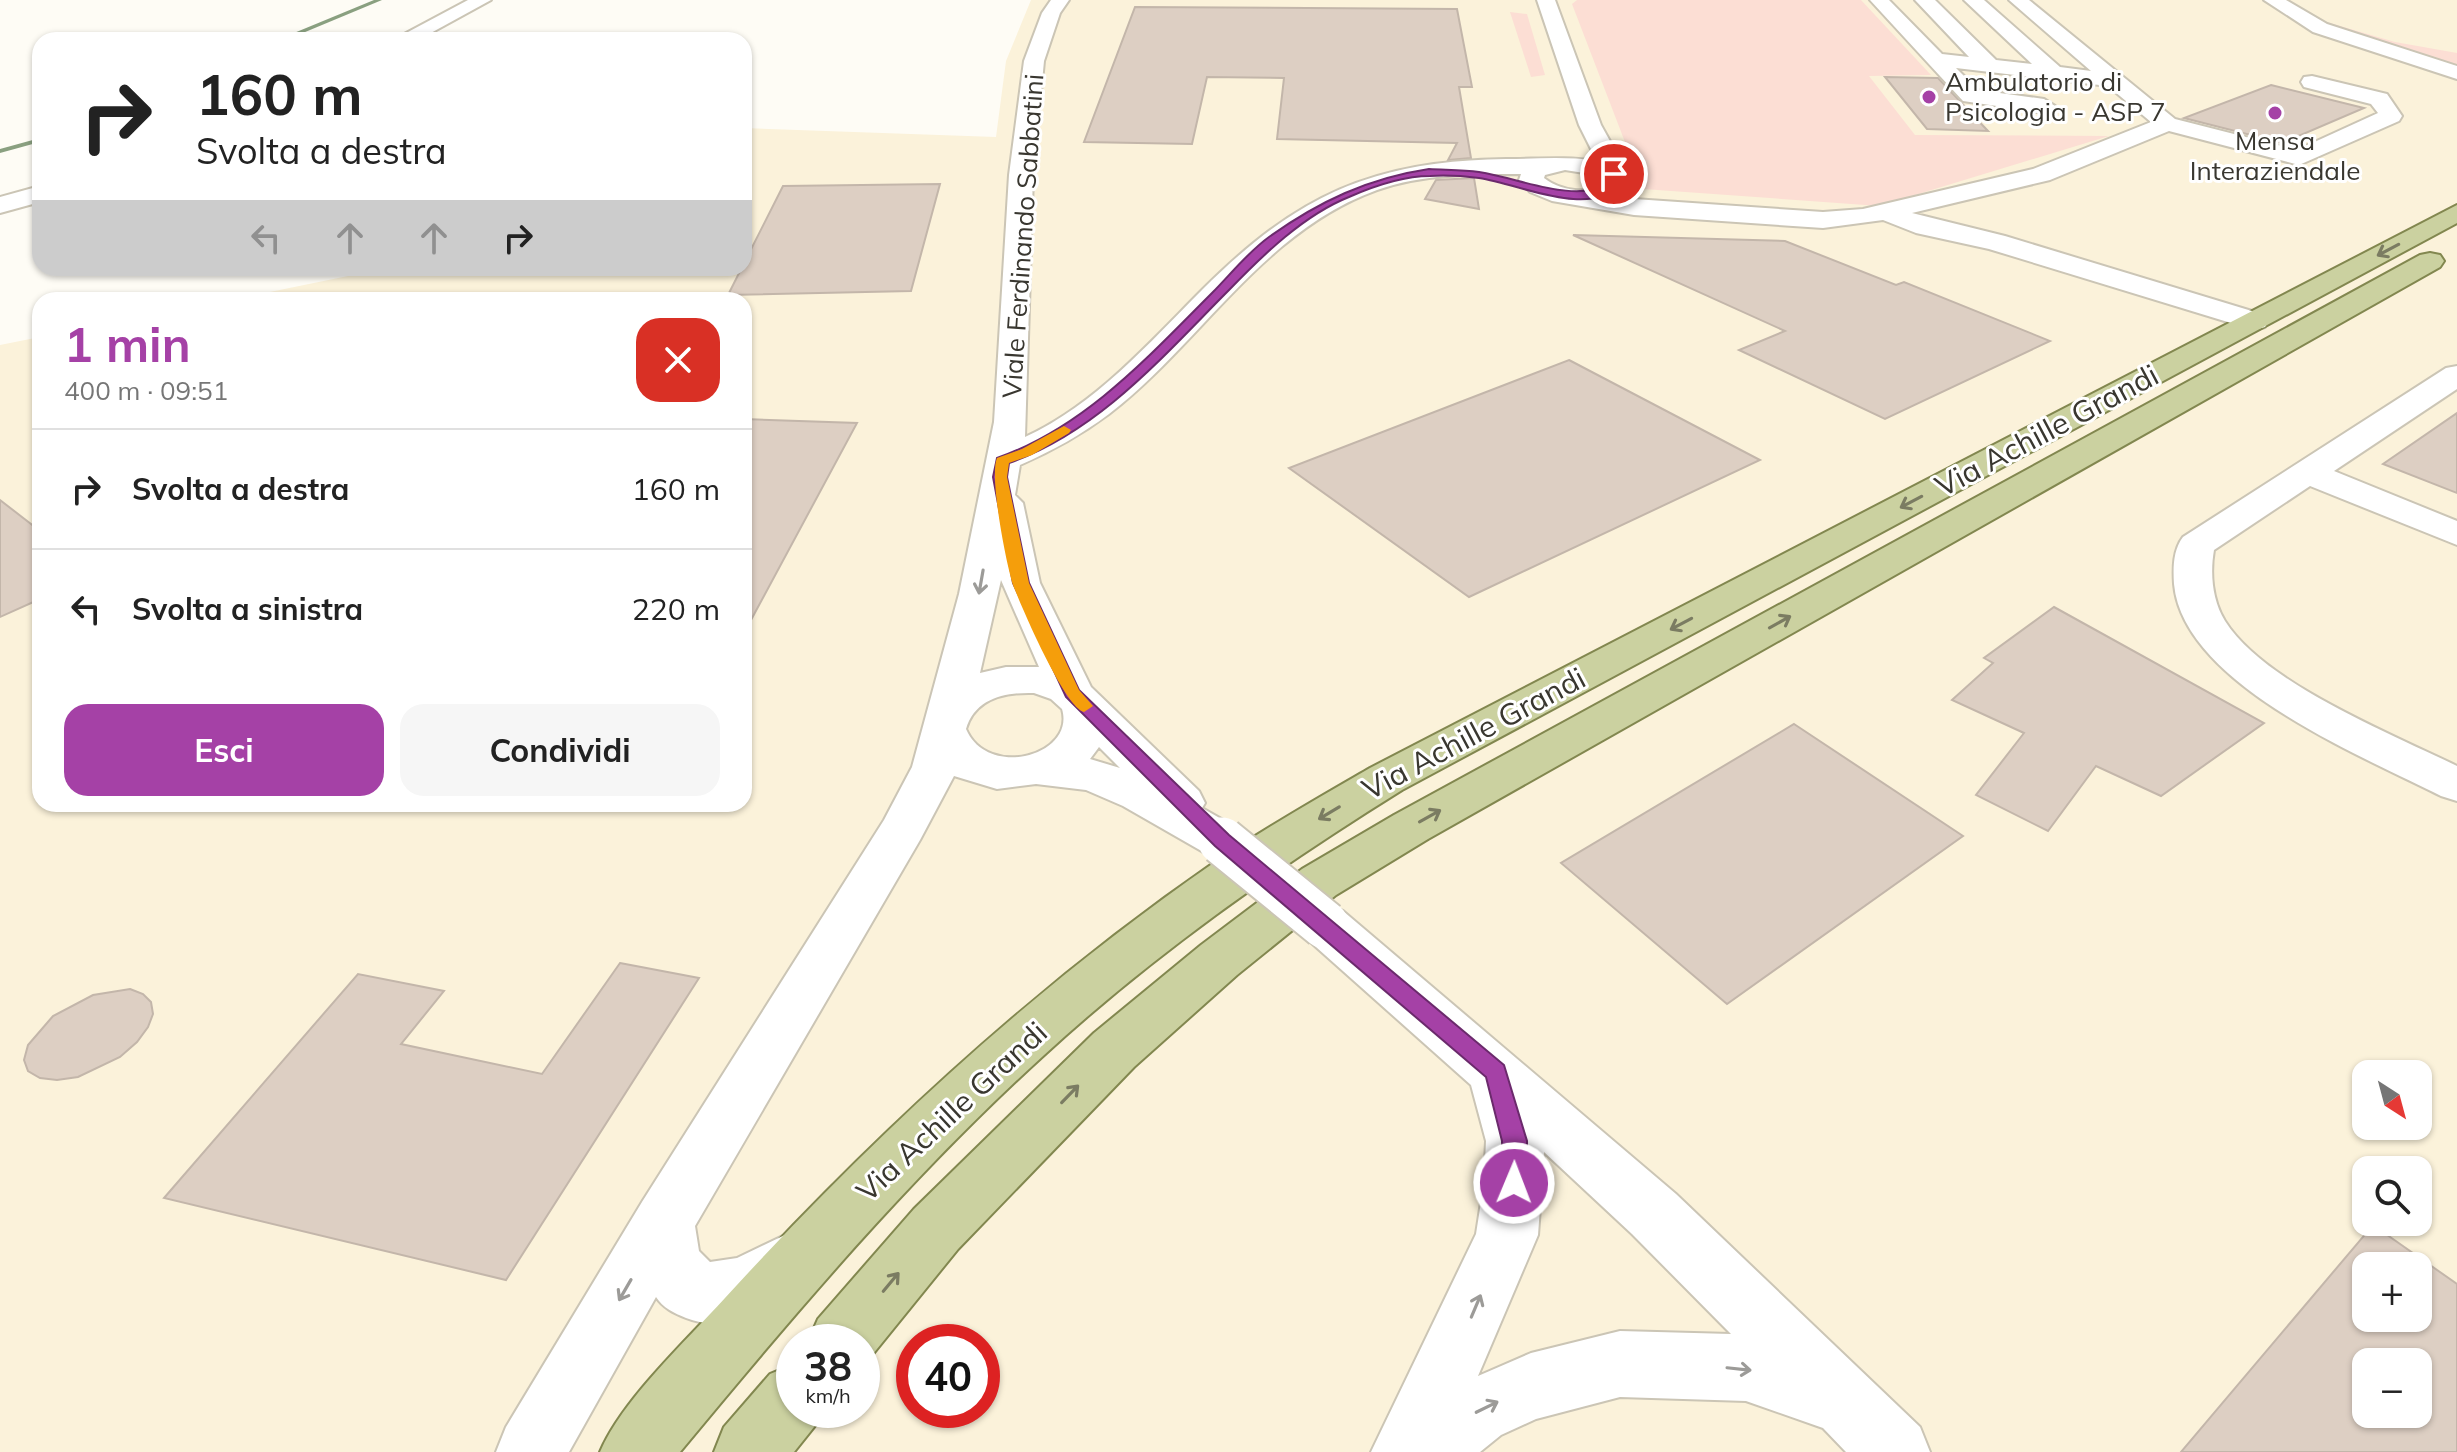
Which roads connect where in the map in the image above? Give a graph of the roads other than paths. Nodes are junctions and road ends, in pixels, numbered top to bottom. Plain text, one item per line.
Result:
1 (482, 0) edge
2 (1060, 0) edge
3 (1546, 0) edge
4 (1879, 0) edge
5 (1924, 0) edge
6 (1973, 0) edge
7 (2018, 0) edge
8 (2273, 0) edge
9 (2281, 0) edge
10 (419, 32) edge
11 (2457, 52) edge
12 (1934, 59) junction
13 (1990, 66) junction
14 (2054, 73) junction
15 (2457, 73) edge
16 (2113, 80) junction
17 (2312, 82) dead end
18 (2044, 106) dead end
19 (2167, 124) junction
20 (1590, 125) junction
21 (1546, 173) junction
22 (1616, 180) junction
23 (32, 196) edge
24 (1571, 196) junction
25 (0, 205) edge
26 (1683, 210) junction
27 (1885, 212) junction
28 (2457, 213) edge
29 (2457, 246) edge
30 (2254, 321) junction
31 (2457, 375) edge
32 (1001, 469) junction
33 (2306, 472) junction
34 (2457, 534) edge
35 (1077, 699) junction
36 (947, 721) junction
37 (1026, 771) junction
38 (2457, 785) edge
39 (903, 828) junction
40 (1222, 841) junction
41 (1496, 1072) junction
42 (664, 1222) junction
43 (809, 1252) junction
44 (856, 1324) edge
45 (1841, 1401) junction
46 (776, 1420) edge
47 (531, 1452) edge
48 (635, 1452) edge
49 (749, 1452) edge
50 (1406, 1452) edge
51 (1424, 1452) edge
52 (1895, 1452) edge

1 - 10 street
2 - 32 street, Viale Ferdinando Sabbatini
3 - 20 street
4 - 12 street
5 - 13 street
6 - 14 street
7 - 16 street
8 - 15 street
9 - 11 street
12 - 13 street
12 - 18 street
13 - 14 street
14 - 16 street
16 - 19 street
17 - 19 street
19 - 27 street
20 - 21 street
20 - 22 street
21 - 22 street
21 - 24 street
21 - 32 street
22 - 24 street
22 - 26 street
23 - 25 street
24 - 26 street
26 - 27 street
27 - 30 street
28 -> 30 main road, Via Achille Grandi
44 -> 29 main road, Via Achille Grandi
30 -> 43 main road, Via Achille Grandi
31 - 33 street
32 - 35 street
32 -> 36 street, Viale Ferdinando Sabbatini
33 - 34 street
33 - 38 street
35 - 36 street
35 - 37 street
35 - 40 street
36 - 37 street
36 - 39 street, Viale Ferdinando Sabbatini
37 - 39 street
37 - 40 street
39 - 42 street, Viale Ferdinando Sabbatini
40 - 41 street, bridge
41 - 45 street
50 -> 41 street
42 - 43 street
42 -> 47 street, Viale Ferdinando Sabbatini
43 - 48 main road, Via Achille Grandi
51 -> 45 street
45 - 52 street
46 - 49 main road

